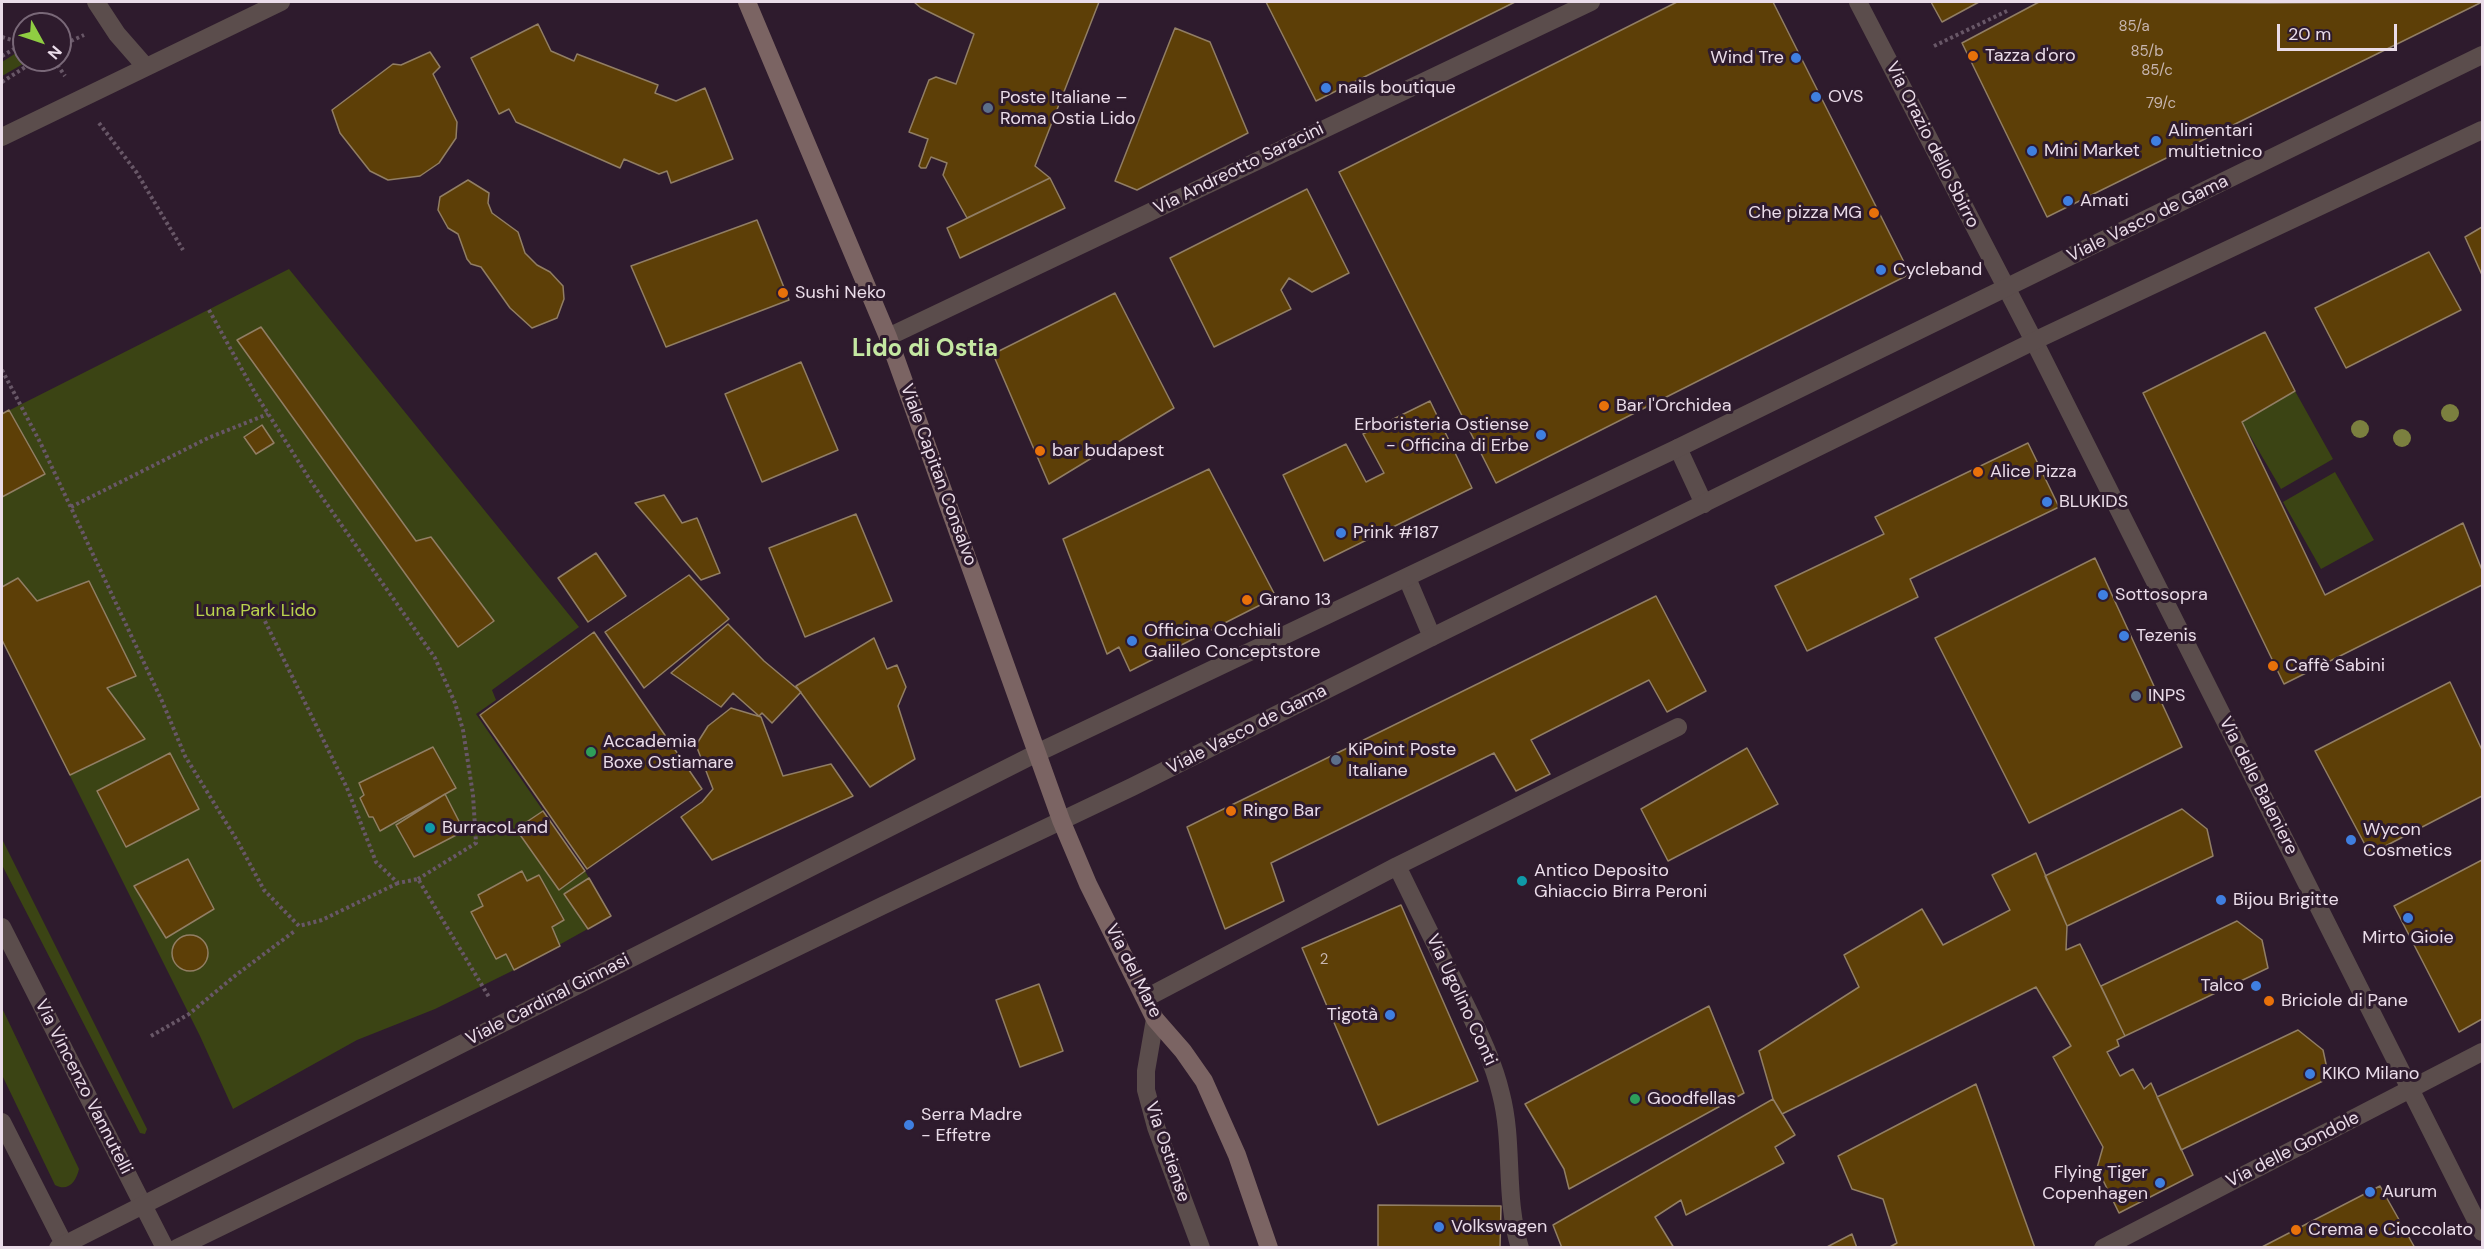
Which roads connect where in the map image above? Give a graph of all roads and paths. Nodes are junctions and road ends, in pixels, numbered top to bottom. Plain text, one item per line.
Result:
1 (96, 2) edge
2 (281, 2) edge
3 (747, 2) edge
4 (1591, 2) edge
5 (1858, 2) edge
6 (2009, 10) dead end
7 (1934, 46) dead end
8 (2482, 55) edge
9 (145, 66) junction
10 (17, 72) edge
11 (62, 72) edge
12 (2, 82) edge
13 (80, 99) junction
14 (2482, 130) edge
15 (2, 137) edge
16 (183, 250) dead end
17 (2007, 288) junction
18 (210, 310) dead end
19 (888, 337) junction
20 (2034, 341) junction
21 (2, 370) edge
22 (268, 414) junction
23 (1678, 448) junction
24 (1704, 504) junction
25 (71, 507) junction
26 (1407, 578) junction
27 (257, 605) dead end
28 (1431, 637) junction
29 (1678, 727) dead end
30 (1037, 753) junction
31 (1061, 820) junction
32 (1397, 866) junction
33 (418, 879) junction
34 (398, 883) junction
35 (2, 927) edge
36 (296, 930) dead end
37 (482, 986) dead end
38 (1146, 998) junction
39 (1155, 1019) junction
40 (151, 1036) dead end
41 (2482, 1052) edge
42 (2411, 1089) junction
43 (2, 1122) edge
44 (142, 1205) junction
45 (2482, 1232) edge
46 (63, 1246) edge
47 (1198, 1246) edge
48 (165, 1248) edge
49 (177, 1248) edge
50 (1269, 1248) edge
51 (1520, 1248) edge
52 (2103, 1248) edge

1 - 9 street
2 - 9 street
3 - 19 main road, Viale Capitan Consalvo
4 - 19 street, Via Andreotto Saracini
5 - 17 street, Via Orazio dello Sbirro
6 - 7 path
8 - 17 street, Viale Vasco de Gama
9 - 13 street
10 - 12 path
11 - 13 path
13 - 15 street
13 - 16 path
14 - 20 street, Viale Vasco de Gama
17 - 20 street
17 - 23 street, Viale Vasco de Gama
18 - 22 path
19 - 30 main road, Viale Capitan Consalvo
20 - 24 street, Viale Vasco de Gama
20 - 42 street, Via delle Baleniere
21 - 25 path
22 - 25 path
22 - 33 path
23 - 24 street
23 - 26 street, Viale Vasco de Gama
24 - 28 street, Viale Vasco de Gama
25 - 34 path
26 - 28 street
26 - 30 street, Viale Vasco de Gama
27 - 34 path
28 - 31 street, Viale Vasco de Gama
29 - 32 street
30 - 31 main road, Via del Mare
30 - 44 street, Viale Cardinal Ginnasi
31 - 38 main road, Via del Mare
31 - 49 street
32 - 38 street
32 - 51 street, Via Ugolino Conti
33 - 34 path
33 - 37 path
35 - 44 street, Via Vincenzo Vannutelli
36 - 40 path
38 - 39 main road, Via del Mare
39 - 47 street, Via Ostiense
39 - 50 main road, Via del Mare
41 - 42 street, Via delle Gondole
42 - 45 street, Via delle Baleniere
42 - 52 street, Via delle Gondole
43 - 46 street
44 - 46 street, Viale Cardinal Ginnasi
44 - 48 street, Via Vincenzo Vannutelli

